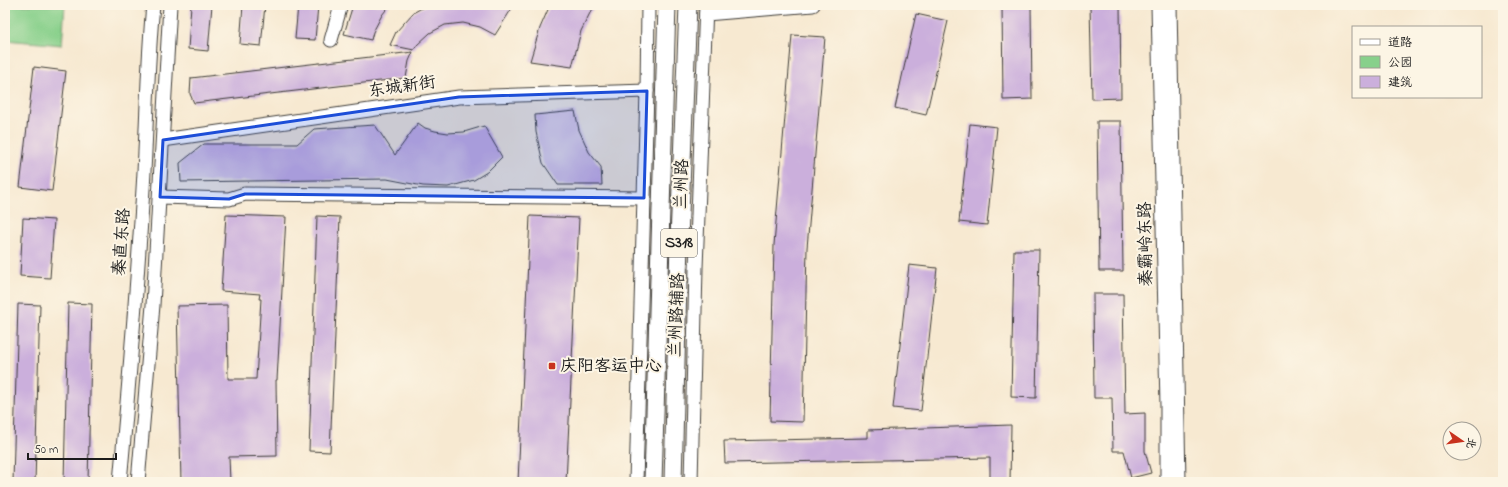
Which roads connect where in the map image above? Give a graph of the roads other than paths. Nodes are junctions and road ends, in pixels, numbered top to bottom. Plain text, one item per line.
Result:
1 (153, 5) edge
2 (170, 5) edge
3 (341, 5) edge
4 (648, 5) edge
5 (667, 5) edge
6 (688, 5) edge
7 (813, 5) edge
8 (1158, 5) edge
9 (1170, 5) edge
10 (706, 10) edge
11 (331, 40) dead end
12 (647, 91) junction
13 (163, 140) junction
14 (160, 197) junction
15 (644, 198) junction
16 (120, 482) edge
17 (138, 482) edge
18 (636, 482) edge
19 (653, 482) edge
20 (673, 482) edge
21 (691, 482) edge
22 (1167, 482) edge
23 (1179, 482) edge

1 - 16 street, 秦直东路
2 - 13 street, 秦直东路
3 - 11 street
4 - 12 street
5 - 19 main road, 兰州路 / S318
6 - 20 main road, 兰州路 / S318
7 - 10 street
8 - 22 street, 秦霸岭东路
9 - 23 street, 秦霸岭东路
10 - 21 street, 兰州路辅路
12 - 13 street, 东城新街
12 - 15 street
13 - 14 street, 秦直东路
14 - 15 street
14 - 17 street, 秦直东路
15 - 18 street

